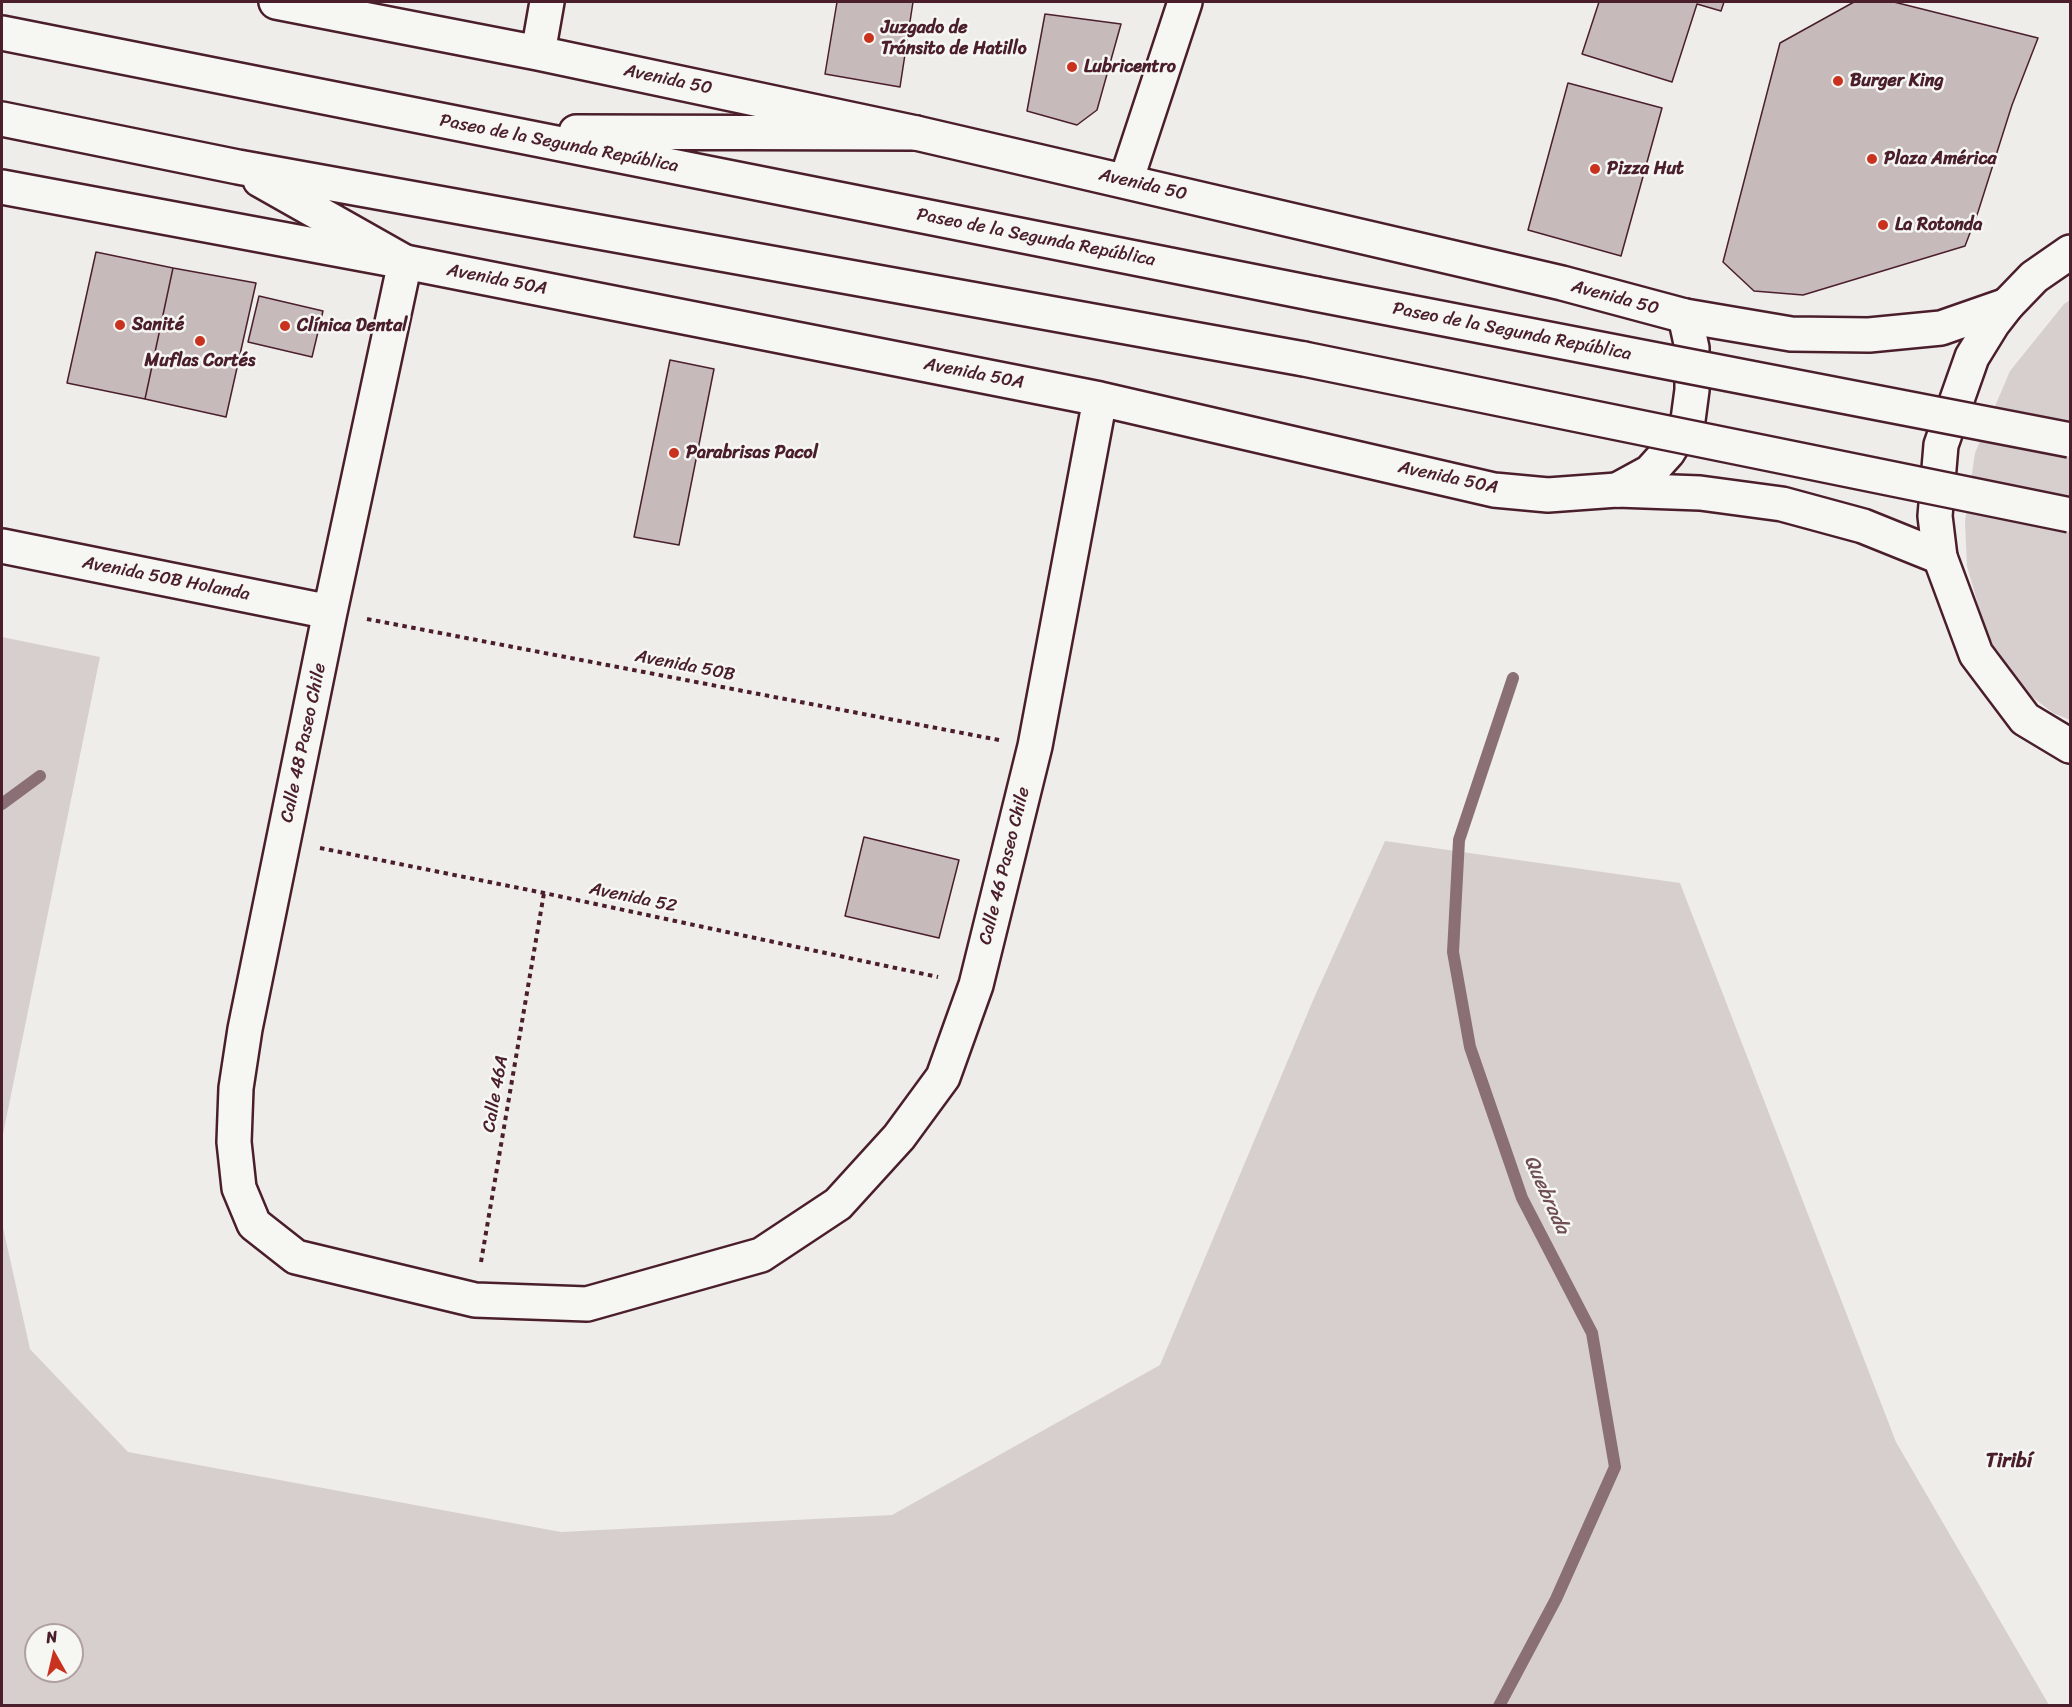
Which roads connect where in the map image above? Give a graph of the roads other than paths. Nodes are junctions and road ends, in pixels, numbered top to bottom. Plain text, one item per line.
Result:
1 (276, 2) edge
2 (547, 2) edge
3 (1185, 2) edge
4 (2, 33) edge
5 (538, 52) junction
6 (2, 120) edge
7 (501, 132) junction
8 (916, 133) junction
9 (238, 167) junction
10 (1126, 181) junction
11 (2, 187) edge
12 (2070, 252) edge
13 (405, 262) junction
14 (2007, 304) junction
15 (1685, 316) junction
16 (1100, 399) junction
17 (2070, 440) edge
18 (1617, 490) junction
19 (2070, 515) edge
20 (2, 546) edge
21 (1940, 557) junction
22 (330, 612) junction
23 (2070, 746) edge
24 (254, 1224) joint

1 - 5 main road, Avenida 50
2 - 5 main road
3 - 10 main road
4 - 7 main road, Paseo de la Segunda República
5 - 8 main road, Avenida 50
6 - 9 main road
7 - 8 main road
7 - 17 main road, Paseo de la Segunda República, bridge
8 - 10 main road, Avenida 50
9 - 13 main road
9 - 19 main road, bridge
10 - 15 main road, Avenida 50
11 - 13 main road, Avenida 50A
12 - 14 main road
13 - 16 main road, Avenida 50A
13 - 22 main road, Calle 48 Paseo Chile
14 - 15 main road, Avenida 50
14 - 21 main road
15 - 18 main road
16 - 18 main road, Avenida 50A
16 - 24 main road, Calle 46 Paseo Chile
18 - 21 main road, Avenida 50A
20 - 22 main road, Avenida 50B Holanda
21 - 23 main road
22 - 24 main road, Calle 48 Paseo Chile

